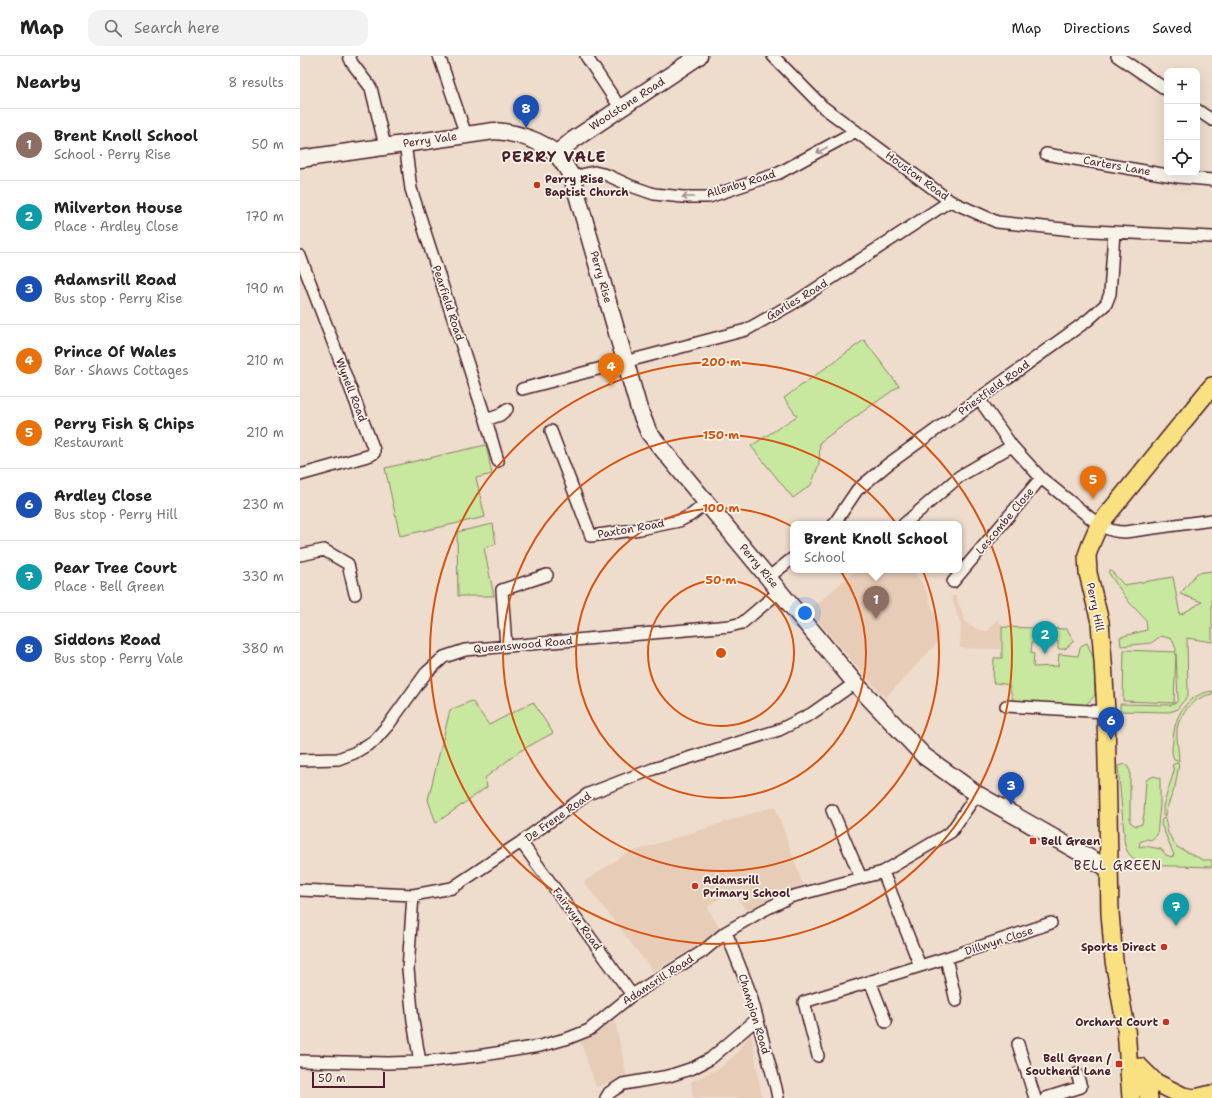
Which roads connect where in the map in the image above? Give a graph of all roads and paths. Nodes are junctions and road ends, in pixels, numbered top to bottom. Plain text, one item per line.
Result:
1 (349, 56) edge
2 (439, 56) edge
3 (586, 56) edge
4 (699, 56) edge
5 (773, 56) edge
6 (1117, 56) edge
7 (1164, 88) edge
8 (621, 109) junction
9 (1200, 112) edge
10 (1212, 120) edge
11 (856, 131) junction
12 (466, 134) junction
13 (405, 143) junction
14 (385, 146) junction
15 (556, 154) junction
16 (1046, 154) dead end
17 (300, 159) edge
18 (572, 177) junction
19 (1212, 180) edge
20 (950, 201) junction
21 (1114, 232) junction
22 (1212, 237) edge
23 (300, 256) edge
24 (626, 361) junction
25 (1212, 386) edge
26 (522, 389) dead end
27 (979, 399) junction
28 (507, 409) dead end
29 (486, 420) junction
30 (551, 431) dead end
31 (1012, 446) junction
32 (498, 461) dead end
33 (300, 475) edge
34 (1041, 478) junction
35 (706, 503) junction
36 (1212, 520) edge
37 (836, 521) edge
38 (908, 521) edge
39 (1099, 525) junction
40 (300, 556) edge
41 (790, 560) edge
42 (962, 571) edge
43 (961, 573) edge
44 (547, 575) dead end
45 (769, 578) junction
46 (953, 582) dead end
47 (780, 591) junction
48 (355, 594) dead end
49 (506, 646) junction
50 (854, 683) junction
51 (1006, 706) dead end
52 (1106, 712) junction
53 (300, 760) edge
54 (977, 794) junction
55 (832, 810) dead end
56 (521, 842) junction
57 (1109, 869) junction
58 (883, 872) junction
59 (861, 878) junction
60 (300, 890) edge
61 (413, 895) junction
62 (1051, 923) dead end
63 (726, 932) junction
64 (946, 958) junction
65 (920, 966) junction
66 (870, 981) junction
67 (632, 995) junction
68 (956, 1001) dead end
69 (757, 1019) junction
70 (886, 1022) dead end
71 (1126, 1028) junction
72 (1018, 1044) dead end
73 (818, 1056) dead end
74 (300, 1060) edge
75 (420, 1062) junction
76 (1140, 1067) junction
77 (1077, 1074) dead end
78 (1148, 1094) edge
79 (1212, 1094) edge
80 (606, 1098) edge
81 (778, 1098) edge
82 (1035, 1098) edge
83 (1046, 1098) edge
84 (1131, 1098) edge
85 (1195, 1098) edge

1 - 14 street
2 - 12 street
3 - 8 street
4 - 8 main road, Woolstone Road
5 - 11 street, Houston Road
6 - 7 street
8 - 15 main road, Woolstone Road
9 - 10 street
11 -> 18 street, Allenby Road
11 - 20 street, Houston Road
12 - 13 main road, Perry Vale
12 - 15 main road, Perry Vale
13 - 14 main road, Perry Vale
13 - 29 street, Pearfield Road
14 - 17 main road, Perry Vale
15 - 18 main road, Perry Rise
16 - 19 street, Carters Lane
18 - 24 main road, Perry Rise
20 - 21 street, Houston Road
20 - 24 street, Garlies Road
21 - 22 street, Houston Road
21 - 27 street, Priestfield Road
23 - 33 street, Wynell Road
24 - 26 street, Garlies Road
24 - 35 main road, Perry Rise
25 - 39 main road, Perry Hill
27 - 31 street
27 - 37 street, Priestfield Road
28 - 29 street
29 - 32 street, Pearfield Road
30 - 35 street, Paxton Road
31 - 34 street
31 - 38 street
34 - 39 street
34 - 42 street, Lescombe Close
35 - 45 main road, Perry Rise
36 - 39 street
39 - 52 main road, Perry Hill
40 - 48 street
41 - 45 street
43 - 46 street, Lescombe Close
44 - 49 street
45 - 47 main road, Perry Rise
47 - 49 street, Queenswood Road
47 - 50 main road, Perry Rise
49 - 53 street, Queenswood Road
50 - 54 main road, Perry Rise
50 - 56 street, De Frene Road
51 - 52 street
52 - 57 main road, Perry Hill
54 - 57 main road, Perry Rise
54 - 58 street, Adamsrill Road
55 - 59 street
56 - 61 street, De Frene Road
56 - 67 street, Fairwyn Road
57 - 71 main road
58 - 59 street, Adamsrill Road
58 - 65 street
59 - 63 street, Adamsrill Road
60 - 61 street, De Frene Road
61 - 75 street
62 - 64 street, Dillwyn Close
63 - 67 street, Adamsrill Road
63 - 69 street, Champion Road
64 - 65 street, Dillwyn Close
64 - 68 street
65 - 66 street, Dillwyn Close
66 - 70 street
66 - 73 street, Dillwyn Close
67 - 75 street, Adamsrill Road
69 - 80 street
69 - 81 street, Champion Road
71 - 76 main road
71 - 84 main road
72 - 82 street
74 - 75 street, Adamsrill Road
76 - 78 main road
76 - 85 main road
77 - 83 street
79 - 85 main road

